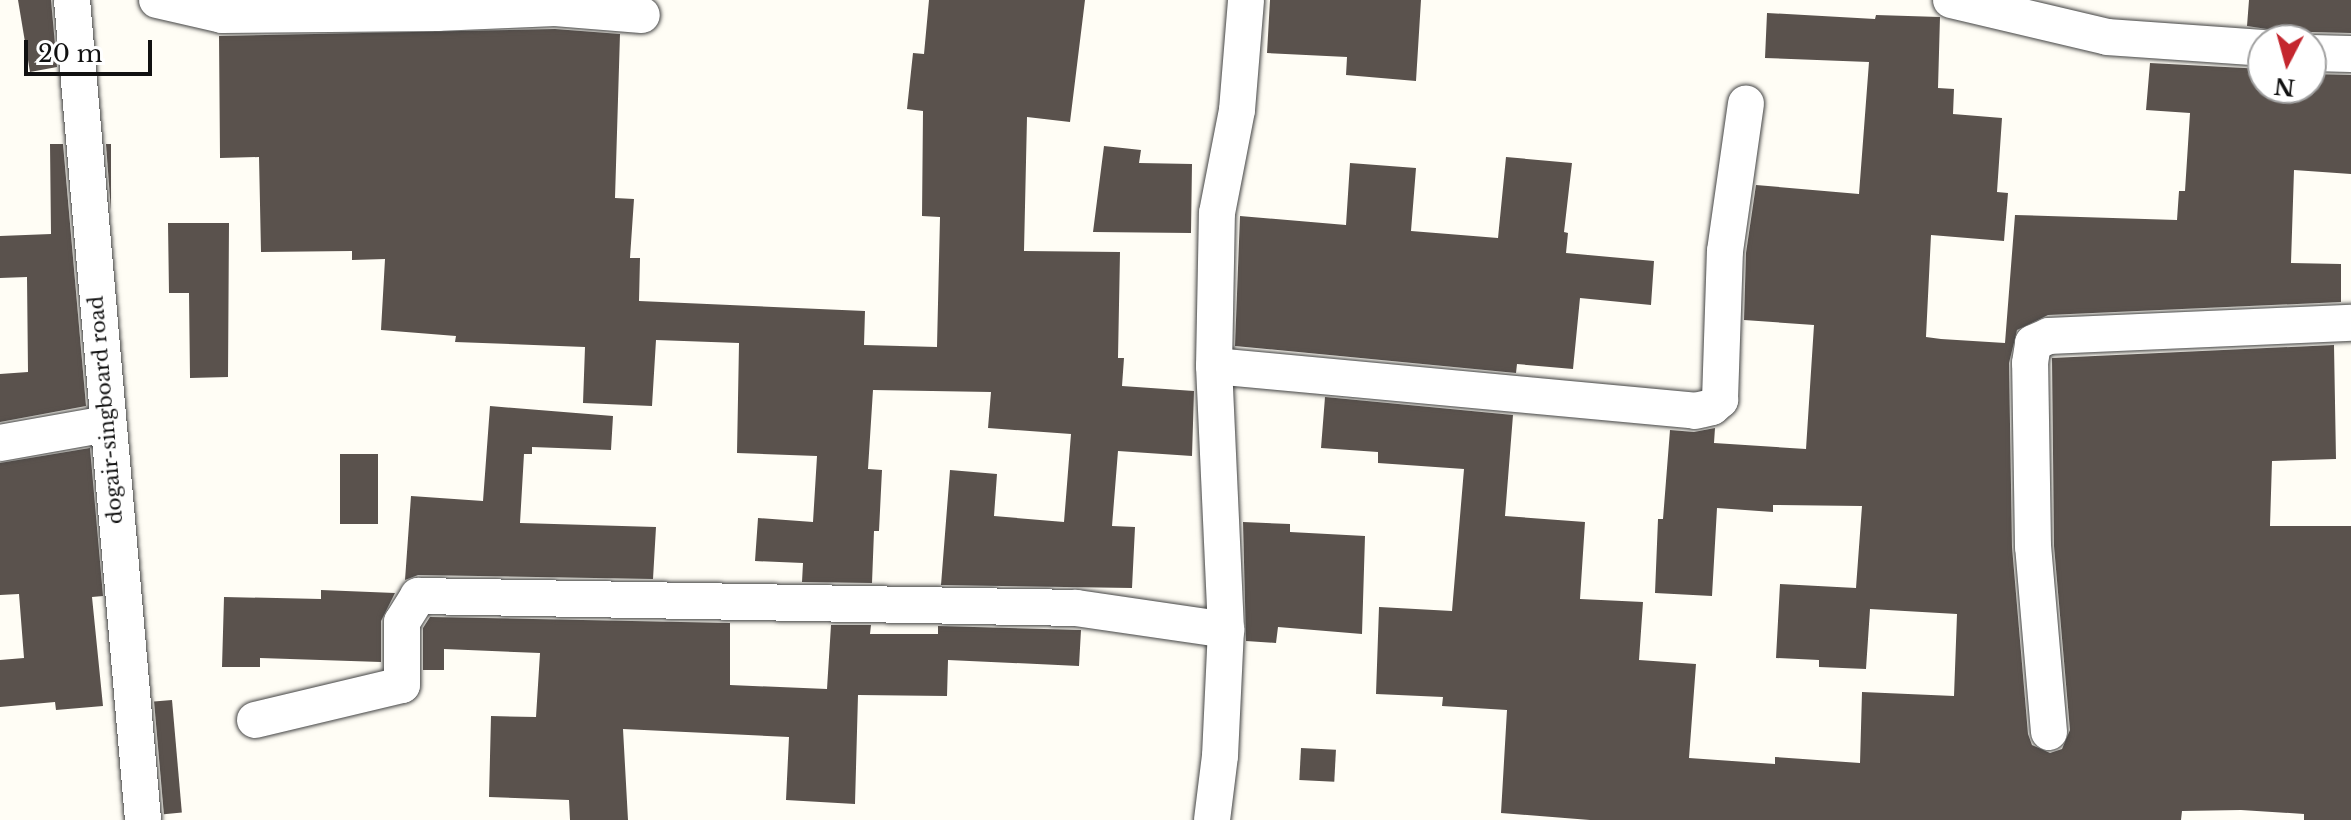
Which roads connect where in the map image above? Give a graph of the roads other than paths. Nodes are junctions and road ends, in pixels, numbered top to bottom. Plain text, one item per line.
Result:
1 (72, 0) edge
2 (157, 0) edge
3 (1246, 0) edge
4 (1951, 0) edge
5 (642, 15) dead end
6 (2247, 47) edge
7 (2327, 53) edge
8 (2351, 54) edge
9 (1746, 103) dead end
10 (2351, 323) edge
11 (1214, 366) junction
12 (107, 424) junction
13 (0, 443) edge
14 (1226, 630) junction
15 (255, 720) dead end
16 (2049, 732) dead end
17 (143, 820) edge
18 (1212, 820) edge

1 - 12 street, dogair-singboard road
2 - 5 street
3 - 11 street
4 - 6 street
7 - 8 street
9 - 11 street
10 - 16 street
11 - 14 street
12 - 13 street
12 - 17 street, dogair-singboard road
14 - 15 street
14 - 18 street

